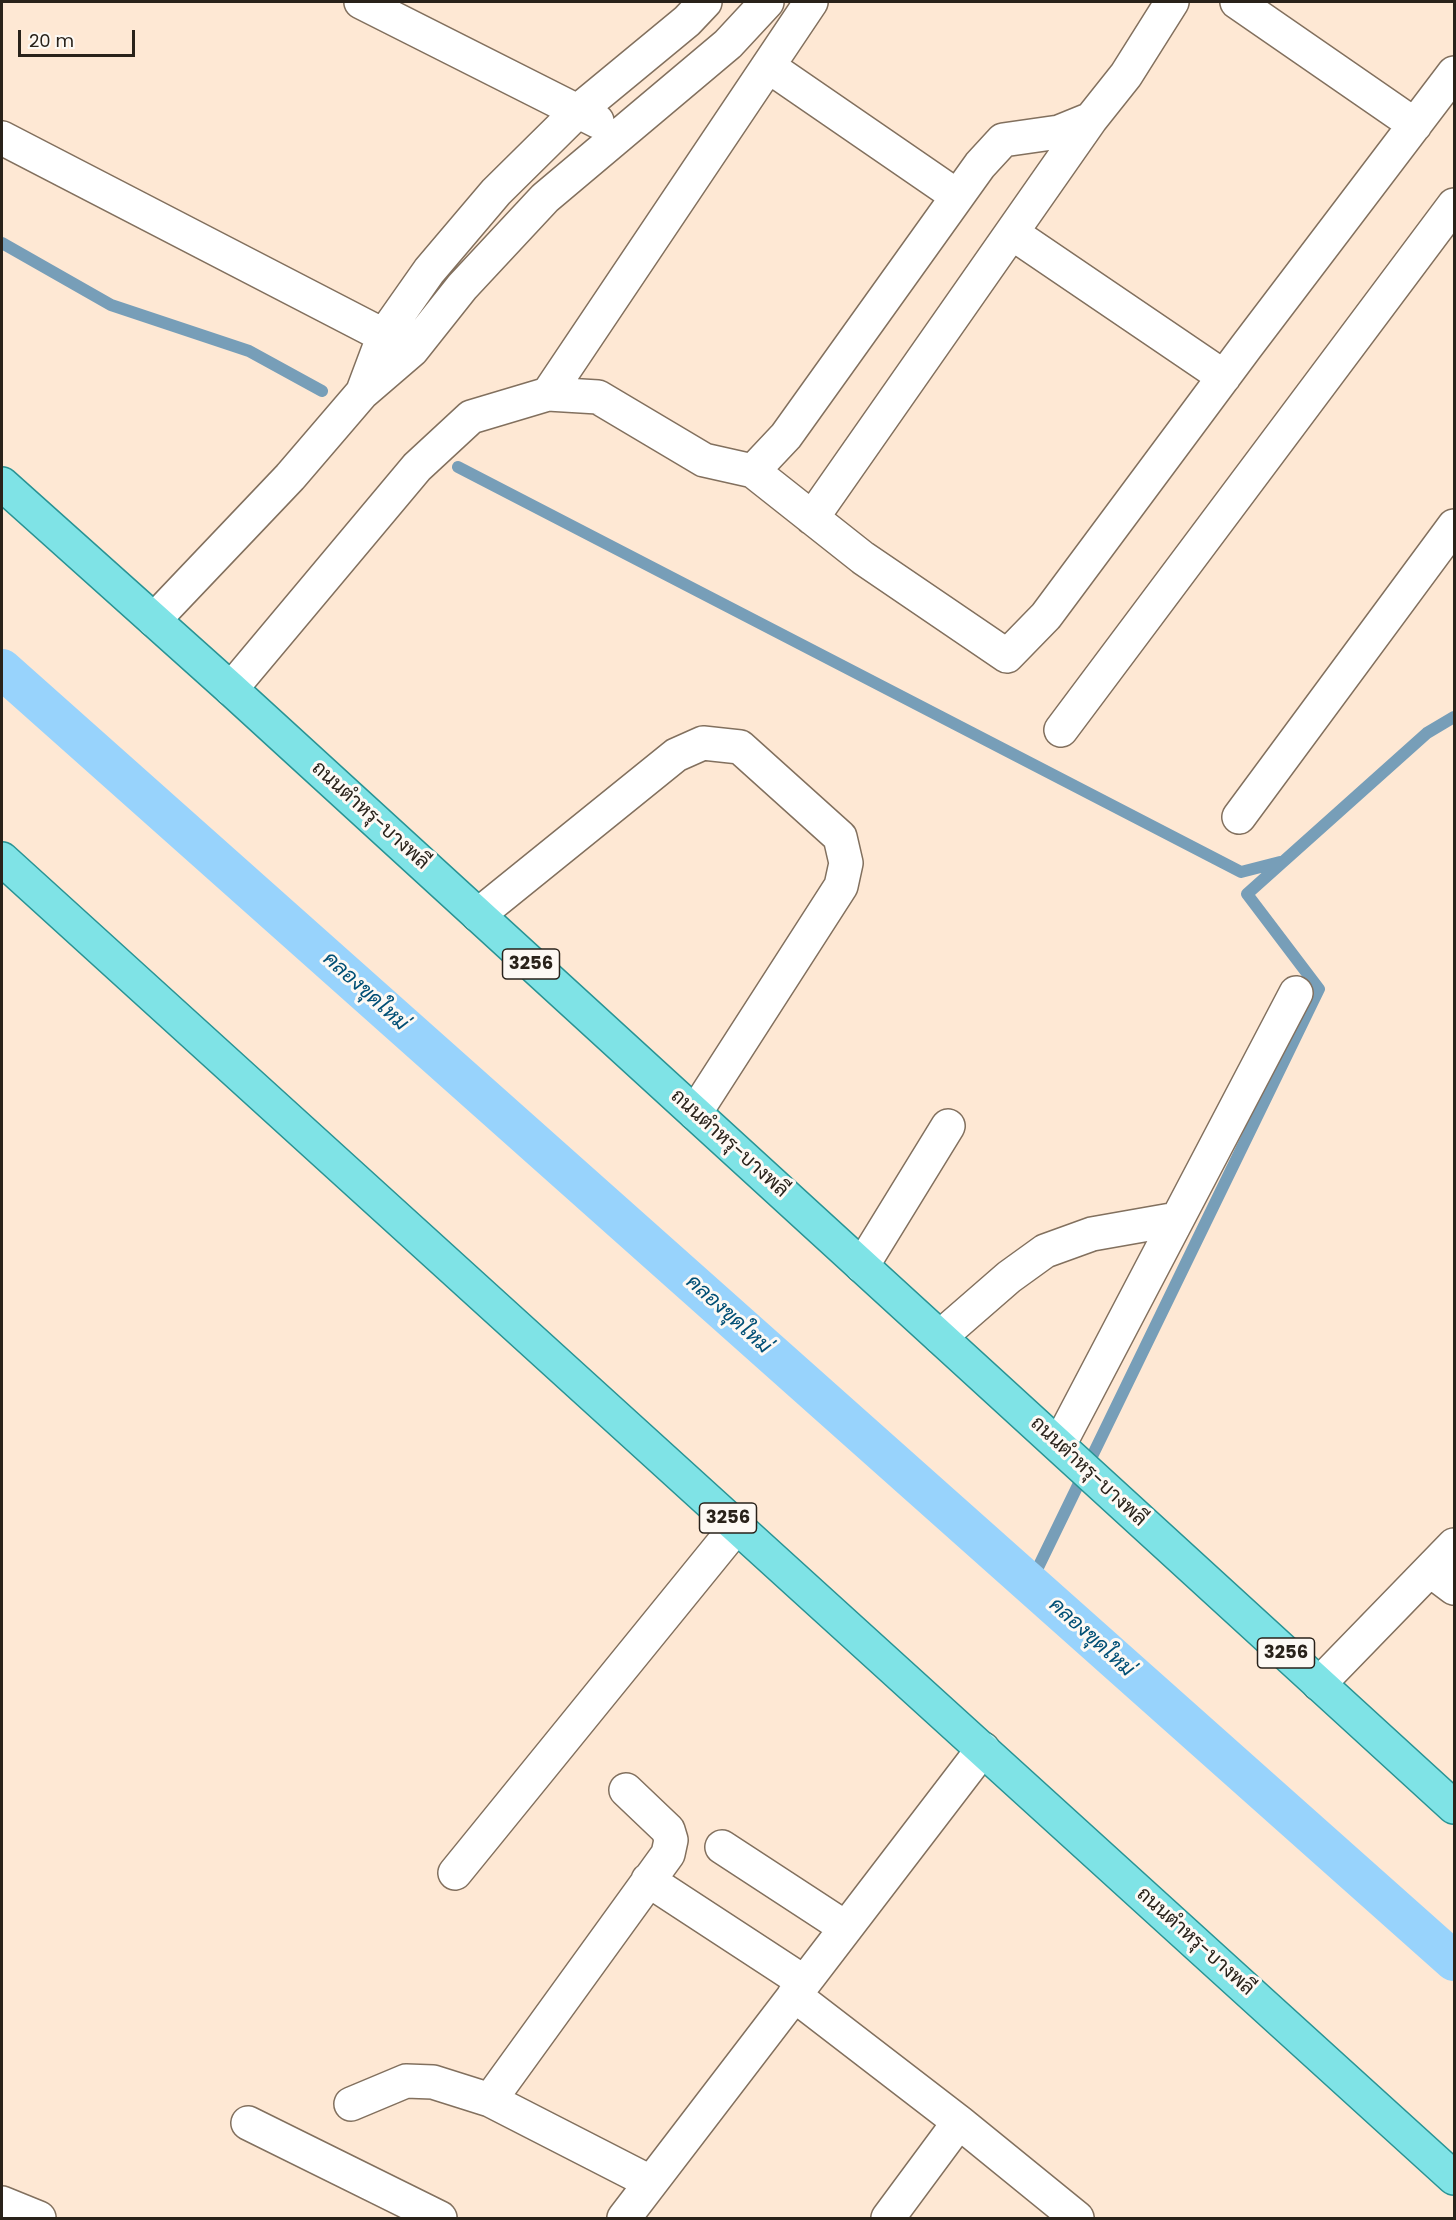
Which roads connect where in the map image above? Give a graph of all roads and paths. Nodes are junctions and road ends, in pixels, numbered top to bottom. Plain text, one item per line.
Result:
1 (361, 2) edge
2 (705, 2) edge
3 (767, 2) edge
4 (811, 2) edge
5 (1172, 2) edge
6 (1237, 2) edge
7 (768, 66) junction
8 (1455, 73) edge
9 (578, 111) junction
10 (1091, 119) junction
11 (1415, 125) junction
12 (621, 133) junction
13 (2, 138) edge
14 (957, 196) junction
15 (1455, 205) edge
16 (1012, 232) junction
17 (384, 335) junction
18 (412, 351) junction
19 (1224, 377) junction
20 (362, 393) junction
21 (548, 394) junction
22 (753, 471) junction
23 (2, 484) edge
24 (812, 518) junction
25 (1455, 526) edge
26 (154, 620) junction
27 (231, 689) junction
28 (1061, 730) dead end
29 (1239, 817) dead end
30 (2, 859) edge
31 (478, 915) junction
32 (1296, 993) dead end
33 (695, 1113) junction
34 (948, 1126) dead end
35 (1177, 1219) junction
36 (862, 1266) junction
37 (940, 1337) junction
38 (1059, 1446) junction
39 (737, 1526) junction
40 (1455, 1545) edge
41 (1443, 1579) edge
42 (1319, 1684) junction
43 (983, 1749) junction
44 (626, 1790) dead end
45 (1455, 1807) edge
46 (722, 1847) dead end
47 (456, 1873) dead end
48 (648, 1880) junction
49 (846, 1928) junction
50 (799, 1988) junction
51 (490, 2100) junction
52 (351, 2104) dead end
53 (959, 2122) junction
54 (248, 2123) dead end
55 (1455, 2178) edge
56 (650, 2182) junction
57 (2, 2203) edge
58 (39, 2218) edge
59 (440, 2218) edge
60 (624, 2218) edge
61 (888, 2218) edge
62 (1077, 2218) edge

1 - 9 street
2 - 9 street
3 - 12 street
4 - 7 street
5 - 10 street
6 - 11 street
7 - 14 street
7 - 21 street
8 - 11 street
9 - 12 street
9 - 17 street
10 - 14 street
10 - 16 street
11 - 19 street
12 - 18 street
13 - 17 street
14 - 22 street
15 - 28 street
16 - 19 street
16 - 24 street
17 - 18 street
17 - 20 street
18 - 20 street
19 - 24 street
20 - 26 street
21 - 22 street
21 - 27 street
22 - 24 street
23 - 26 main road, ถนนตำหรุ-บางพลี / 3256
25 - 29 street
26 - 27 main road, ถนนตำหรุ-บางพลี / 3256
27 - 31 main road, ถนนตำหรุ-บางพลี / 3256
30 - 39 main road, ถนนตำหรุ-บางพลี / 3256
31 - 33 main road, ถนนตำหรุ-บางพลี / 3256
31 - 33 street
32 - 35 street
33 - 36 main road, ถนนตำหรุ-บางพลี / 3256
34 - 36 street
35 - 37 street
35 - 38 street
36 - 37 main road, ถนนตำหรุ-บางพลี / 3256
37 - 38 main road, ถนนตำหรุ-บางพลี / 3256
38 - 42 main road, ถนนตำหรุ-บางพลี / 3256
39 - 43 main road, ถนนตำหรุ-บางพลี / 3256
39 - 47 street
40 - 41 street
41 - 42 street
42 - 45 main road, ถนนตำหรุ-บางพลี / 3256
43 - 49 street
43 - 55 main road, ถนนตำหรุ-บางพลี / 3256
44 - 48 street
46 - 49 street
48 - 50 street
48 - 51 street
49 - 50 street
50 - 53 street
50 - 56 street
51 - 52 street
51 - 56 street
53 - 61 street
53 - 62 street
54 - 59 street
56 - 60 street
57 - 58 street

